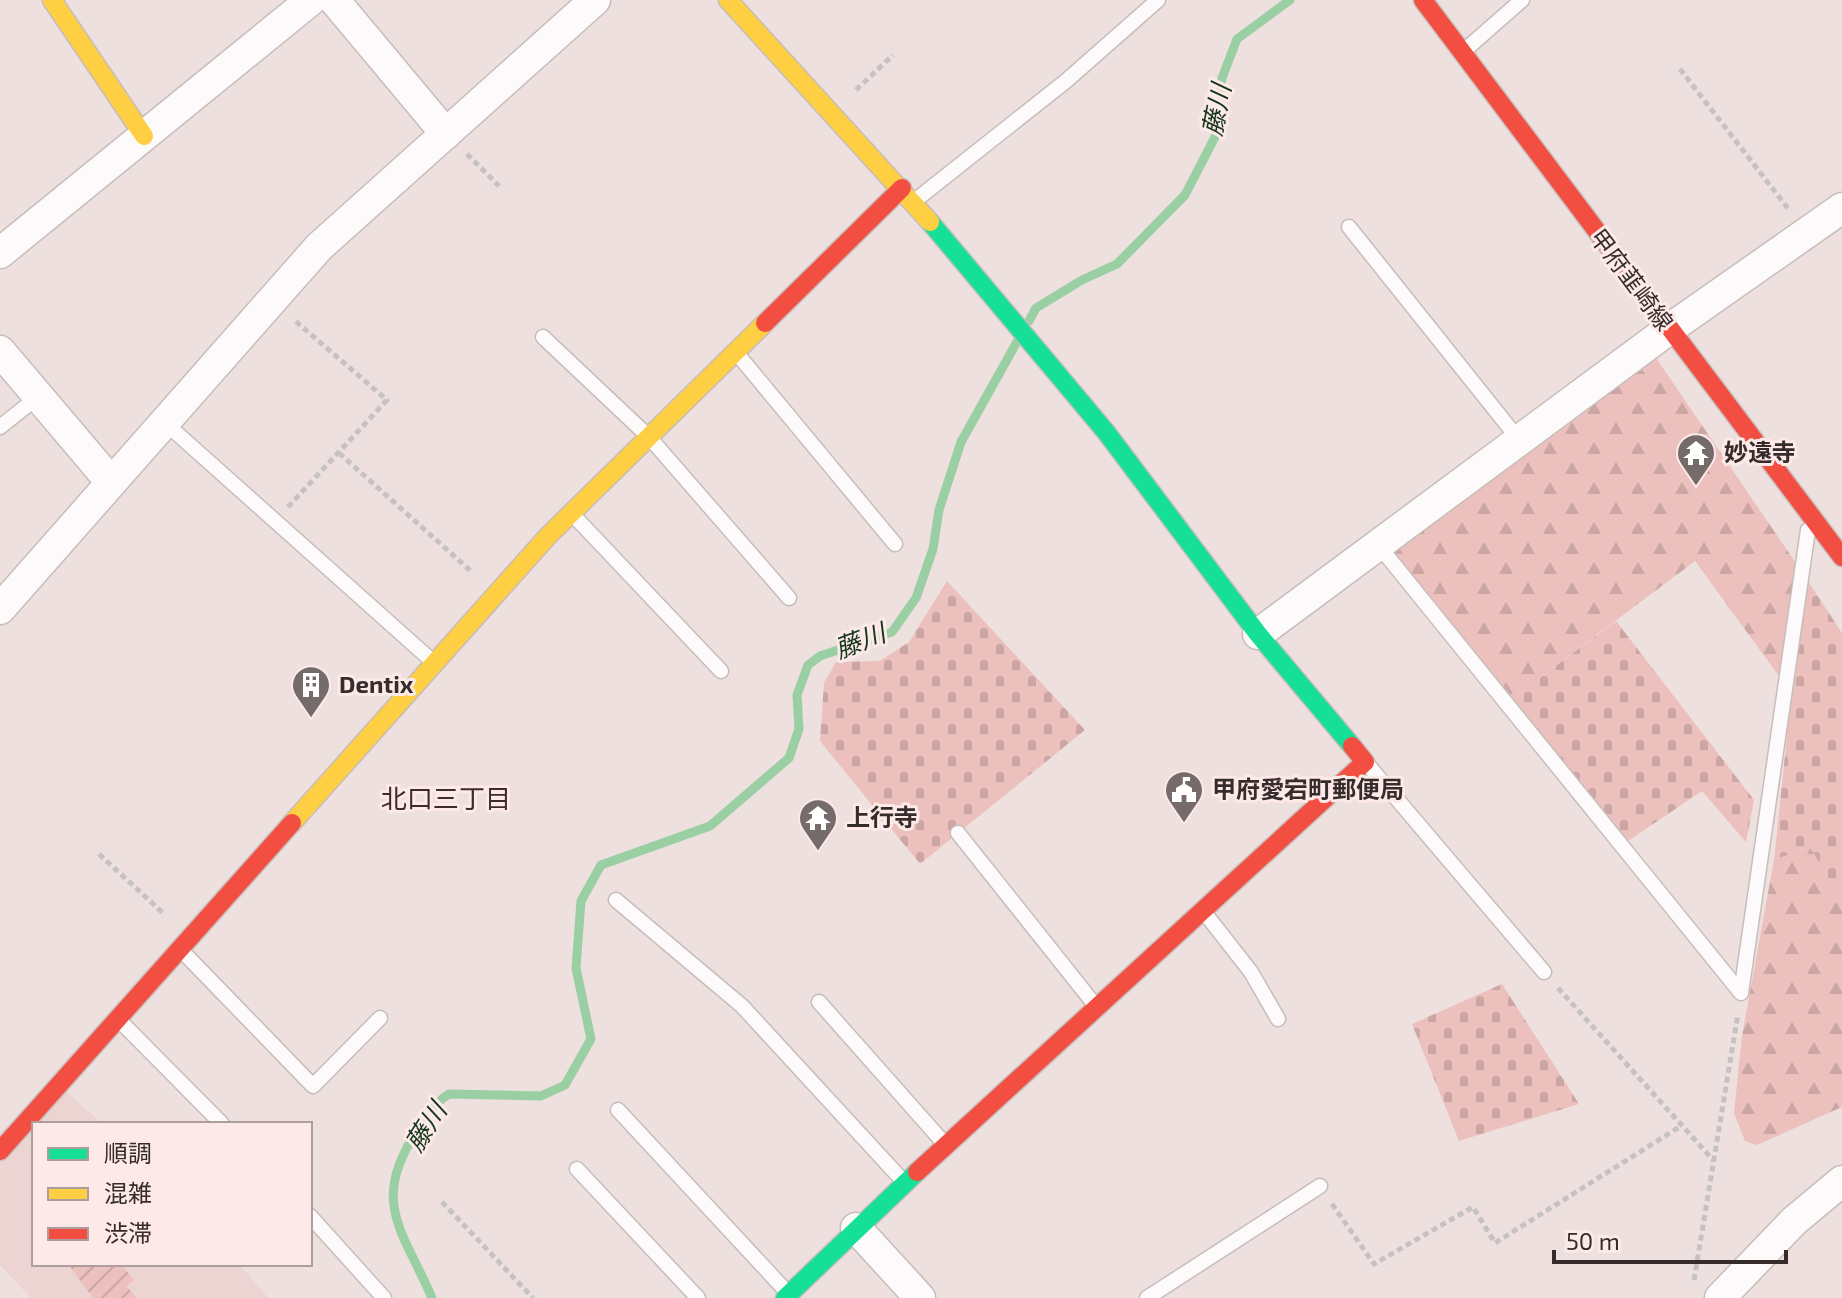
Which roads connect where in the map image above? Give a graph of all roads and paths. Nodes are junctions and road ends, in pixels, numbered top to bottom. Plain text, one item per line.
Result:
1 (52, 0) edge
2 (311, 0) edge
3 (334, 0) edge
4 (595, 0) edge
5 (728, 0) edge
6 (1158, 0) edge
7 (1423, 0) edge
8 (1522, 0) edge
9 (1462, 52) junction
10 (893, 55) dead end
11 (1680, 69) dead end
12 (833, 113) junction
13 (446, 134) junction
14 (144, 136) junction
15 (499, 186) dead end
16 (908, 195) junction
17 (1842, 208) edge
18 (1349, 227) dead end
19 (1807, 233) junction
20 (0, 253) edge
21 (271, 300) junction
22 (1668, 330) junction
23 (543, 337) dead end
24 (0, 351) edge
25 (736, 352) junction
26 (39, 396) junction
27 (163, 420) junction
28 (0, 427) edge
29 (649, 437) junction
30 (1520, 441) junction
31 (339, 453) junction
32 (111, 482) junction
33 (572, 513) junction
34 (1810, 515) junction
35 (276, 521) junction
36 (895, 544) dead end
37 (1379, 546) junction
38 (1842, 557) edge
39 (497, 593) junction
40 (789, 598) dead end
41 (0, 609) edge
42 (1258, 634) junction
43 (435, 663) junction
44 (721, 671) dead end
45 (1365, 762) junction
46 (958, 833) dead end
47 (99, 854) dead end
48 (616, 900) dead end
49 (1204, 911) junction
50 (184, 943) junction
51 (1544, 972) joint
52 (1741, 993) junction
53 (819, 1002) dead end
54 (1098, 1009) junction
55 (116, 1017) junction
56 (380, 1018) dead end
57 (1278, 1019) dead end
58 (618, 1110) dead end
59 (220, 1122) edge
60 (1681, 1126) junction
61 (947, 1146) junction
62 (0, 1151) edge
63 (1714, 1161) junction
64 (577, 1169) dead end
65 (1842, 1181) edge
66 (905, 1184) junction
67 (1320, 1186) joint
68 (442, 1202) dead end
69 (312, 1218) edge
70 (856, 1228) junction
71 (1694, 1283) dead end
72 (787, 1296) edge
73 (384, 1298) edge
74 (533, 1298) edge
75 (698, 1298) edge
76 (920, 1298) edge
77 (1147, 1298) edge
78 (1720, 1298) edge

1 - 14 street
2 - 14 street
3 - 13 street
4 - 13 street
5 - 12 street
6 - 16 lane
7 - 9 street, 甲府韮崎線
8 - 9 lane
9 - 22 street, 甲府韮崎線
10 - 12 path
11 - 19 path
12 - 16 street
13 - 15 path
13 - 21 street
14 - 20 street
16 - 25 street
16 - 42 street
17 - 19 street
18 - 30 lane
19 - 22 street
21 - 27 street
21 - 31 path
22 - 30 street
22 - 34 street, 甲府韮崎線
23 - 29 lane
24 - 26 street
25 - 29 street
25 - 36 lane
26 - 28 lane
26 - 32 street
27 - 32 street
27 - 35 lane
29 - 33 street
29 - 40 lane
30 - 37 street
31 - 35 path
31 - 39 path
32 - 41 street
33 - 39 street
33 - 44 lane
34 - 38 street, 甲府韮崎線
34 - 52 lane
35 - 43 lane
37 - 42 street
37 - 52 lane
39 - 43 street
42 - 45 street
43 - 50 street
45 - 49 street
45 - 51 lane
46 - 54 lane
47 - 50 path
48 - 66 lane
49 - 54 street
49 - 57 lane
50 - 55 street
50 - 56 lane
51 - 60 path
52 - 63 path
53 - 61 lane
54 - 61 street
55 - 59 lane
55 - 62 street
58 - 72 lane
60 - 63 path
60 - 67 path
61 - 66 street
63 - 71 path
64 - 75 lane
65 - 78 street
66 - 70 street
67 - 77 lane
68 - 74 path
69 - 73 lane
70 - 72 street
70 - 76 street

